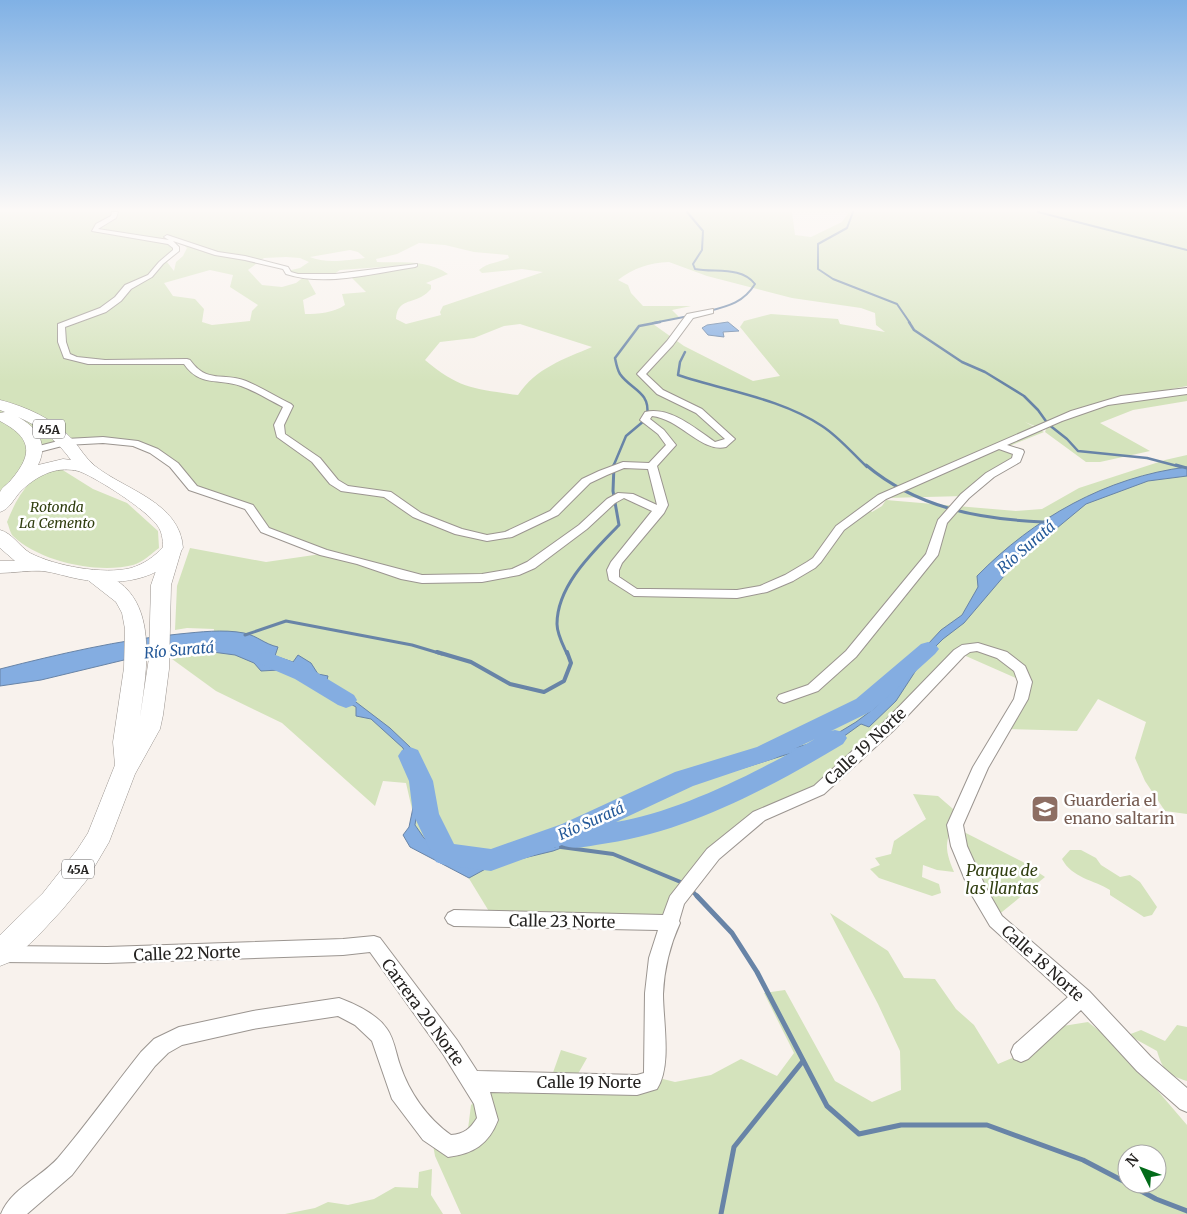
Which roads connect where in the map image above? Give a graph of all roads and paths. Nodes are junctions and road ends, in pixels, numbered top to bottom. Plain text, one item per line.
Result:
1 (156, 269) edge
2 (286, 269) edge
3 (389, 269) edge
4 (710, 311) dead end
5 (1187, 391) edge
6 (0, 405) edge
7 (0, 415) edge
8 (66, 442) junction
9 (998, 446) junction
10 (35, 450) junction
11 (652, 466) junction
12 (88, 469) junction
13 (17, 484) junction
14 (0, 506) edge
15 (660, 511) junction
16 (0, 536) edge
17 (174, 548) junction
18 (42, 566) junction
19 (0, 567) edge
20 (94, 577) junction
21 (959, 653) joint
22 (784, 698) dead end
23 (127, 765) junction
24 (454, 918) dead end
25 (670, 923) junction
26 (374, 944) joint
27 (0, 954) edge
28 (1082, 997) junction
29 (1022, 1052) dead end
30 (472, 1081) junction
31 (1187, 1102) edge
32 (12, 1214) edge

1 - 11 street
2 - 3 street
4 - 11 street
5 - 9 street
6 - 8 highway, 45A
7 - 10 highway, 45A
8 - 10 street
8 - 12 highway, 45A
8 - 15 street
9 - 15 street
9 - 22 street
10 - 13 highway, 45A
11 - 15 street
12 - 13 highway, 45A
12 - 17 highway, 45A
13 - 14 highway, 45A
16 - 18 highway, 45A
17 - 20 highway, 45A
17 - 23 main road, 45A
18 - 19 highway
18 - 20 highway, 45A
20 - 23 main road, 45A
21 - 25 street, Calle 19 Norte
21 - 28 street, Calle 18 Norte
23 - 27 main road, 45A
24 - 25 street, Calle 23 Norte
25 - 30 street, Calle 19 Norte
26 - 27 street, Calle 22 Norte
26 - 30 street, Carrera 20 Norte
28 - 29 street
28 - 31 street, Calle 18 Norte
30 - 32 street, Carrera 20 Norte

